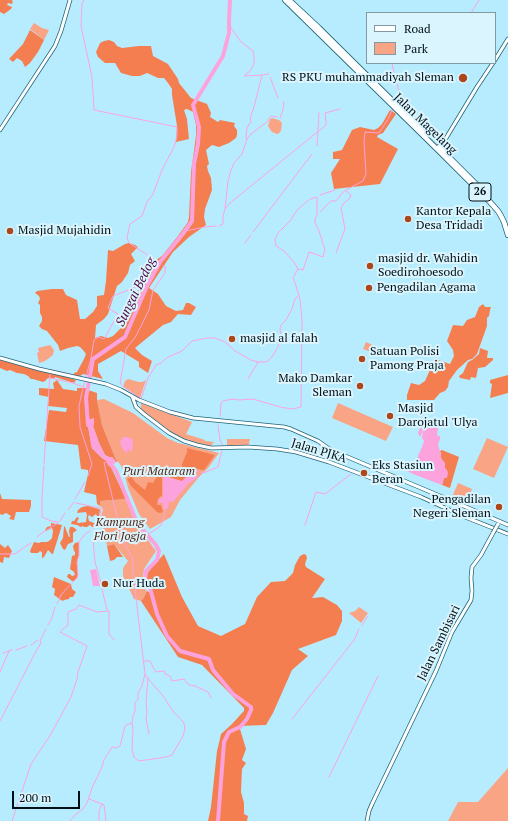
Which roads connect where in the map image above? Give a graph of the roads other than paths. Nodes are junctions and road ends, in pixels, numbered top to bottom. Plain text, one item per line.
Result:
1 (70, 0) edge
2 (285, 0) edge
3 (289, 0) edge
4 (309, 22) junction
5 (508, 40) edge
6 (496, 58) edge
7 (492, 64) edge
8 (0, 130) edge
9 (439, 149) junction
10 (508, 225) edge
11 (508, 235) edge
12 (0, 358) edge
13 (132, 396) junction
14 (424, 489) junction
15 (421, 497) junction
16 (498, 522) junction
17 (508, 525) edge
18 (508, 534) edge
19 (367, 821) edge

1 - 8 main road
2 - 4 highway, Jalan Magelang / 26
3 - 4 highway, Jalan Magelang / 26
4 - 9 highway, Jalan Magelang / 26
5 - 6 main road
7 - 9 main road
9 - 10 highway, Jalan Magelang / 26
9 - 11 highway, Jalan Magelang / 26
12 - 13 main road
13 - 14 main road
13 - 15 main road, Jalan PJKA
14 - 15 main road
14 - 16 main road
15 - 18 main road, Jalan PJKA
16 - 17 main road
16 - 19 main road, Jalan Sambisari, bridge

